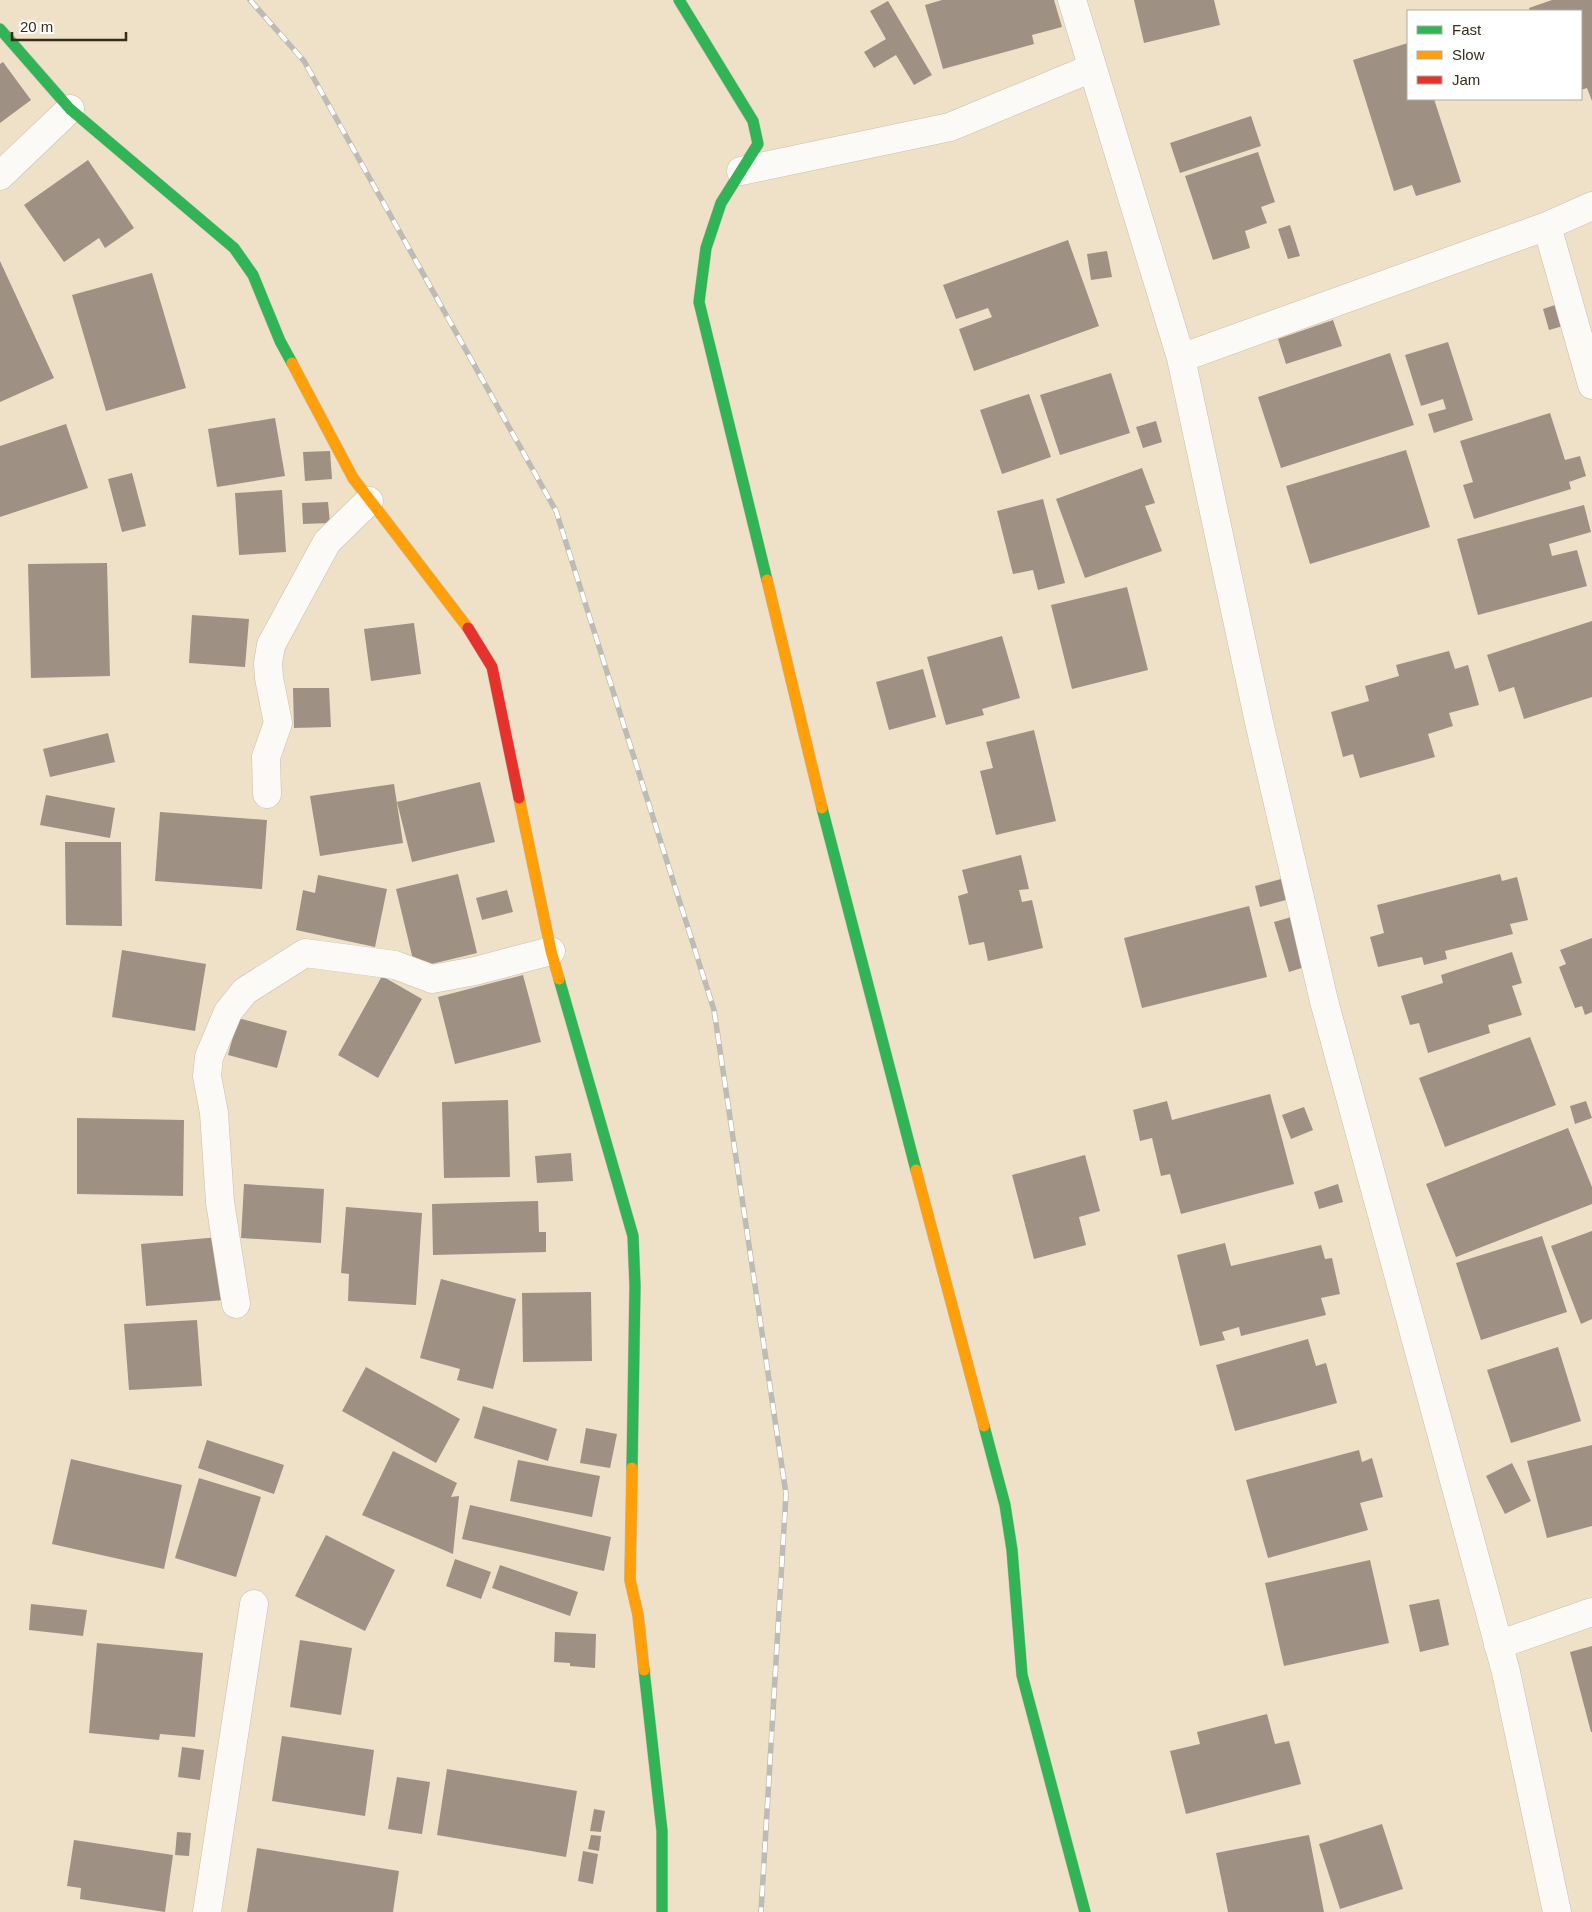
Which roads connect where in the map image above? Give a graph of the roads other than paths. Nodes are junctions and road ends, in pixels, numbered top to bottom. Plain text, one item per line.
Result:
1 (679, 0) edge
2 (1072, 0) edge
3 (0, 29) edge
4 (1092, 68) junction
5 (70, 109) junction
6 (741, 170) junction
7 (0, 176) edge
8 (1592, 206) edge
9 (1547, 226) junction
10 (1181, 358) junction
11 (1592, 385) edge
12 (369, 501) junction
13 (267, 794) dead end
14 (551, 951) junction
15 (236, 1304) dead end
16 (254, 1604) dead end
17 (1592, 1612) edge
18 (1498, 1645) junction
19 (206, 1912) edge
20 (662, 1912) edge
21 (1085, 1912) edge
22 (1557, 1912) edge

1 - 6 street
2 - 4 street
3 - 5 street
4 - 6 street
4 - 10 street
5 - 7 street
5 - 12 street
6 - 21 street
8 - 9 street
9 - 10 street
9 - 11 street
10 - 18 street
12 - 13 street
12 - 14 street
14 - 15 street
14 - 20 street
16 - 19 street
17 - 18 street
18 - 22 street

